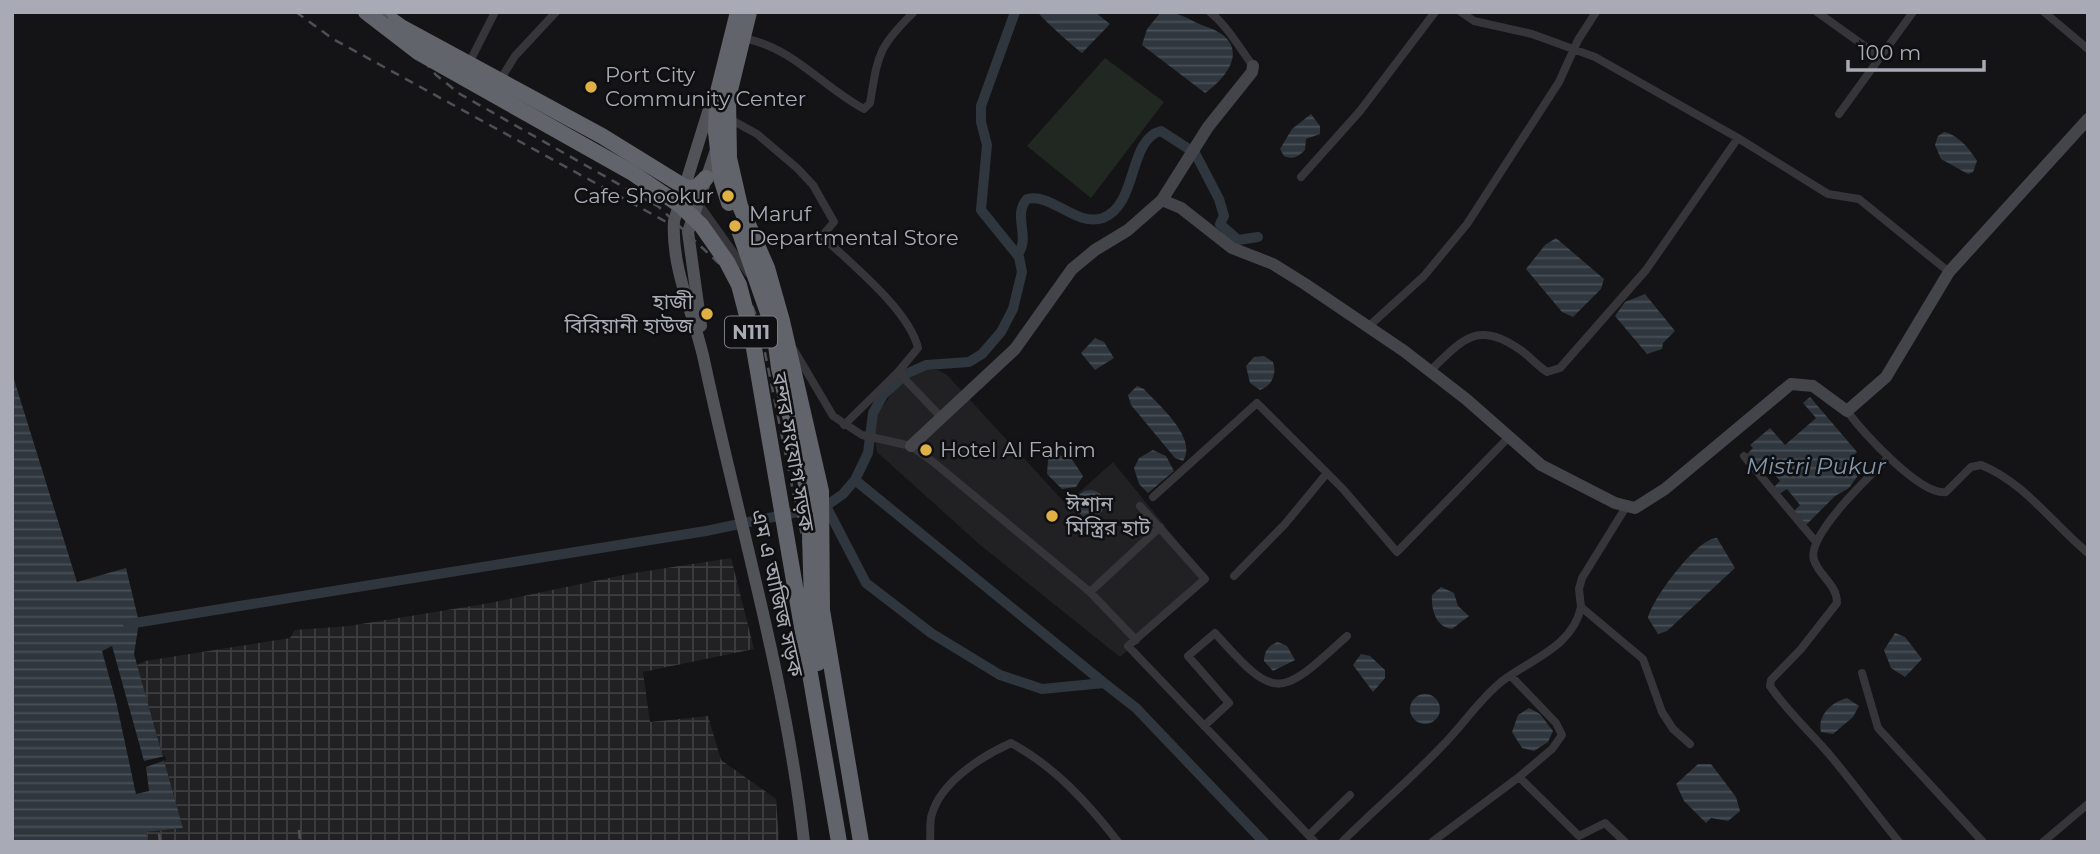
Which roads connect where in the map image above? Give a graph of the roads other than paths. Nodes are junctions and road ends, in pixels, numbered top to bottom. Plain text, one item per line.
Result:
1 (366, 12) edge
2 (380, 12) edge
3 (495, 12) edge
4 (556, 12) edge
5 (733, 12) edge
6 (738, 12) edge
7 (749, 12) edge
8 (755, 12) edge
9 (1210, 12) edge
10 (1436, 12) edge
11 (1461, 12) edge
12 (1596, 12) edge
13 (1816, 12) edge
14 (1913, 12) edge
15 (2044, 12) edge
16 (913, 13) edge
17 (398, 20) edge
18 (747, 39) junction
19 (1574, 49) junction
20 (2088, 49) edge
21 (1880, 57) junction
22 (469, 63) junction
23 (1253, 66) joint
24 (499, 80) junction
25 (1839, 114) dead end
26 (728, 118) junction
27 (2088, 119) edge
28 (1738, 138) junction
29 (1301, 177) dead end
30 (706, 178) junction
31 (683, 186) junction
32 (1162, 200) junction
33 (697, 201) junction
34 (1948, 272) junction
35 (1368, 327) junction
36 (703, 355) junction
37 (1430, 371) junction
38 (898, 372) junction
39 (1847, 411) junction
40 (941, 416) junction
41 (844, 425) junction
42 (1508, 438) junction
43 (911, 446) junction
44 (1744, 456) dead end
45 (1889, 457) junction
46 (1327, 473) junction
47 (1153, 497) dead end
48 (1140, 506) dead end
49 (1626, 507) junction
50 (1160, 527) junction
51 (1816, 542) junction
52 (2088, 553) edge
53 (1234, 576) dead end
54 (1090, 592) junction
55 (1581, 607) junction
56 (1347, 636) dead end
57 (1136, 640) junction
58 (1862, 673) dead end
59 (1511, 676) junction
60 (1204, 726) junction
61 (1690, 744) dead end
62 (1519, 777) junction
63 (1350, 795) dead end
64 (2088, 804) edge
65 (1312, 838) edge
66 (804, 842) edge
67 (839, 842) edge
68 (848, 842) edge
69 (861, 842) edge
70 (930, 842) edge
71 (1118, 842) edge
72 (1342, 842) edge
73 (1432, 842) edge
74 (1625, 842) edge
75 (1899, 842) edge
76 (1983, 842) edge
77 (2043, 842) edge

1 - 67 highway, বন্দর সংযোগ সড়ক / N111, bridge
2 - 17 highway
3 - 22 street
4 - 24 street
5 - 31 main road, এম এ আজিজ সড়ক
6 - 68 highway, bridge
7 - 69 highway, bridge
8 - 18 main road, এম এ আজিজ সড়ক
9 - 23 street
10 - 29 street
11 - 19 street
12 - 19 street
13 - 21 street
14 - 21 street
15 - 20 street
16 - 18 street
17 - 22 highway
18 - 26 main road, এম এ আজিজ সড়ক
19 - 28 street
19 - 35 street
21 - 25 street
22 - 24 highway
23 - 32 street
24 - 31 highway
26 - 30 main road, এম এ আজিজ সড়ক
26 - 38 street
27 - 34 street
28 - 34 street
28 - 37 street
30 - 31 highway
30 - 33 main road, এম এ আজিজ সড়ক
31 - 36 main road, এম এ আজিজ সড়ক
32 - 35 street
32 - 40 street
33 - 36 main road, এম এ আজিজ সড়ক
33 - 41 street
34 - 39 street
35 - 37 street
36 - 66 main road, এম এ আজিজ সড়ক
37 - 42 street
38 - 40 street
38 - 41 street
39 - 45 street
39 - 49 street
40 - 43 street
41 - 43 street
42 - 46 street
42 - 49 street
43 - 54 street
44 - 51 street
45 - 51 street
45 - 52 street
46 - 47 street
46 - 53 street
48 - 50 street
49 - 55 street
50 - 54 street
50 - 57 street
51 - 75 street
54 - 57 street
55 - 59 street
55 - 61 street
56 - 60 street
57 - 60 street
58 - 76 street
59 - 62 street
59 - 72 street
60 - 65 street
62 - 73 street
62 - 74 street
63 - 65 street
64 - 77 street
70 - 71 street

